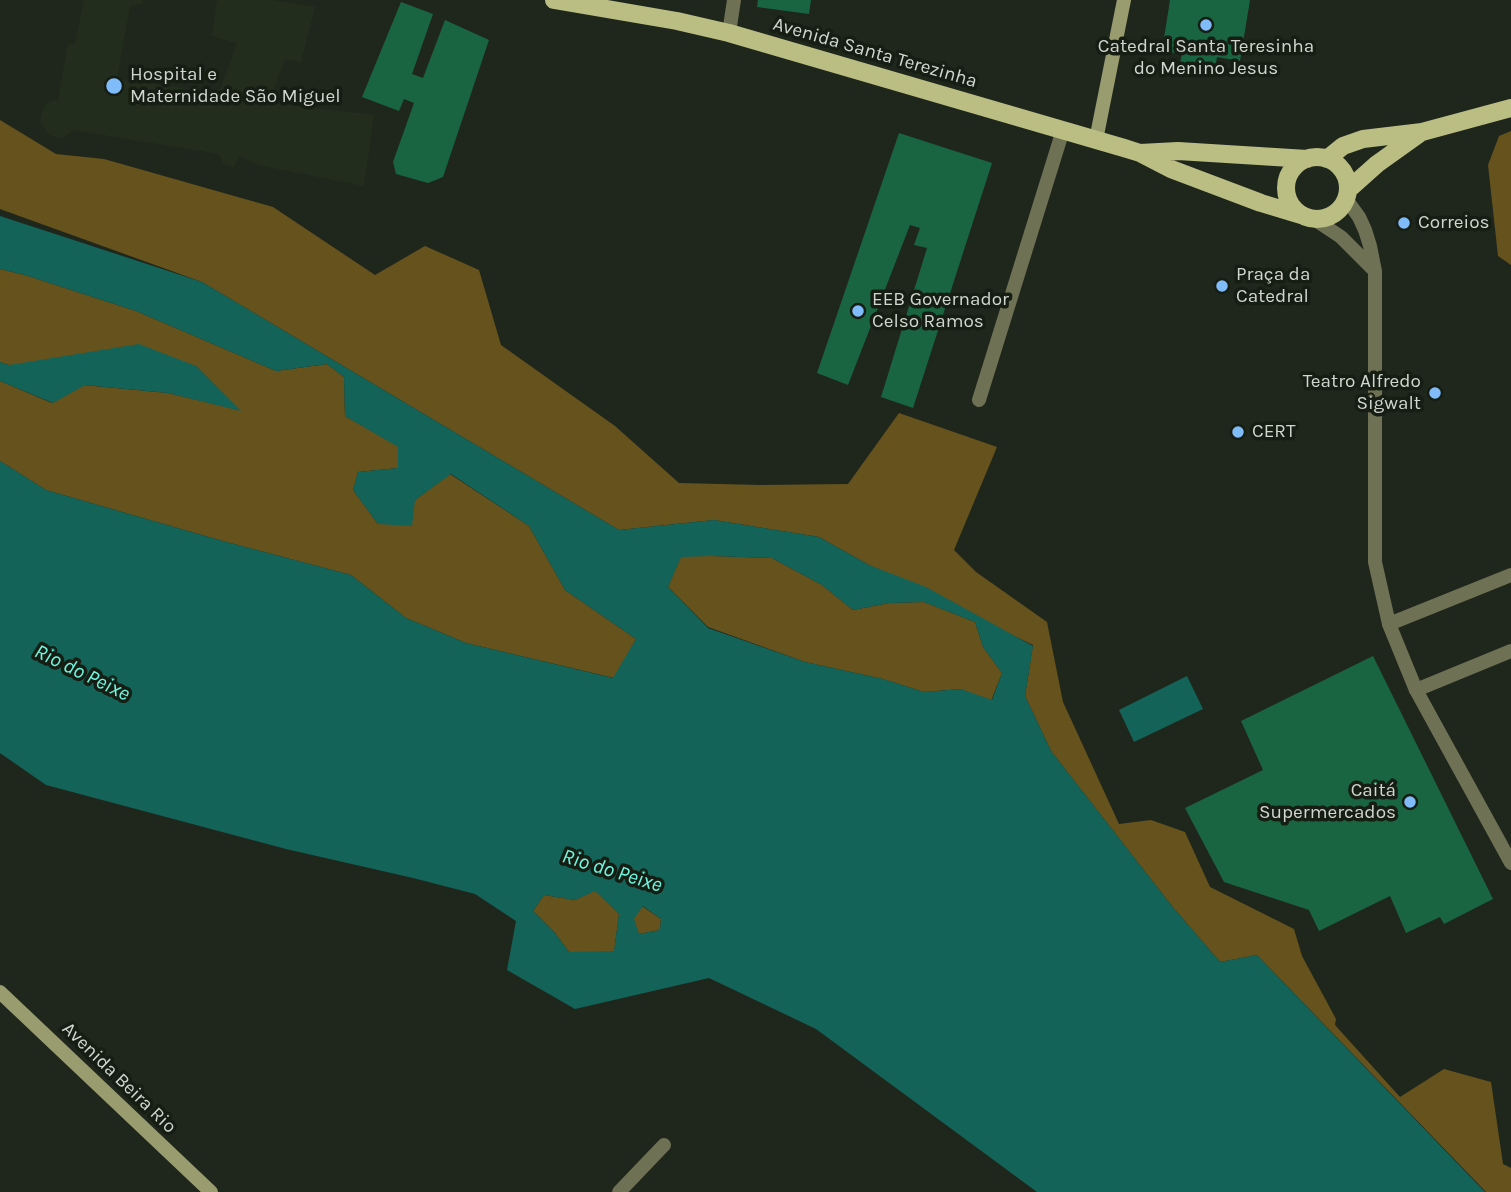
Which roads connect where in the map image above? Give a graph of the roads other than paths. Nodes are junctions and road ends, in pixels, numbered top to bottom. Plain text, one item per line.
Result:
1 (554, 0) edge
2 (734, 0) edge
3 (1124, 0) edge
4 (729, 33) junction
5 (1511, 108) edge
6 (1063, 130) junction
7 (1422, 132) junction
8 (1096, 140) junction
9 (1140, 153) junction
10 (1307, 159) junction
11 (1327, 159) junction
12 (1347, 194) junction
13 (1309, 218) junction
14 (1375, 271) junction
15 (979, 400) dead end
16 (1511, 575) edge
17 (1389, 624) junction
18 (1511, 650) edge
19 (1416, 690) junction
20 (1511, 863) edge
21 (0, 992) edge
22 (664, 1145) dead end
23 (211, 1192) edge
24 (619, 1192) edge

1 - 4 main road, Avenida Santa Terezinha
2 - 4 street
3 - 8 street
4 - 6 main road, Avenida Santa Terezinha
5 - 7 main road
6 - 8 main road, Avenida Santa Terezinha
6 - 15 street
7 - 11 main road
7 - 12 main road
8 - 9 main road, Avenida Santa Terezinha
9 - 10 main road, Avenida Santa Terezinha
9 - 13 main road, Avenida Santa Terezinha
10 - 11 main road
10 - 13 main road
11 - 12 main road
12 - 13 main road
12 - 14 street
13 - 14 street
14 - 17 street
16 - 17 street
17 - 19 street
18 - 19 street
19 - 20 street
21 - 23 street, Avenida Beira Rio
22 - 24 street

